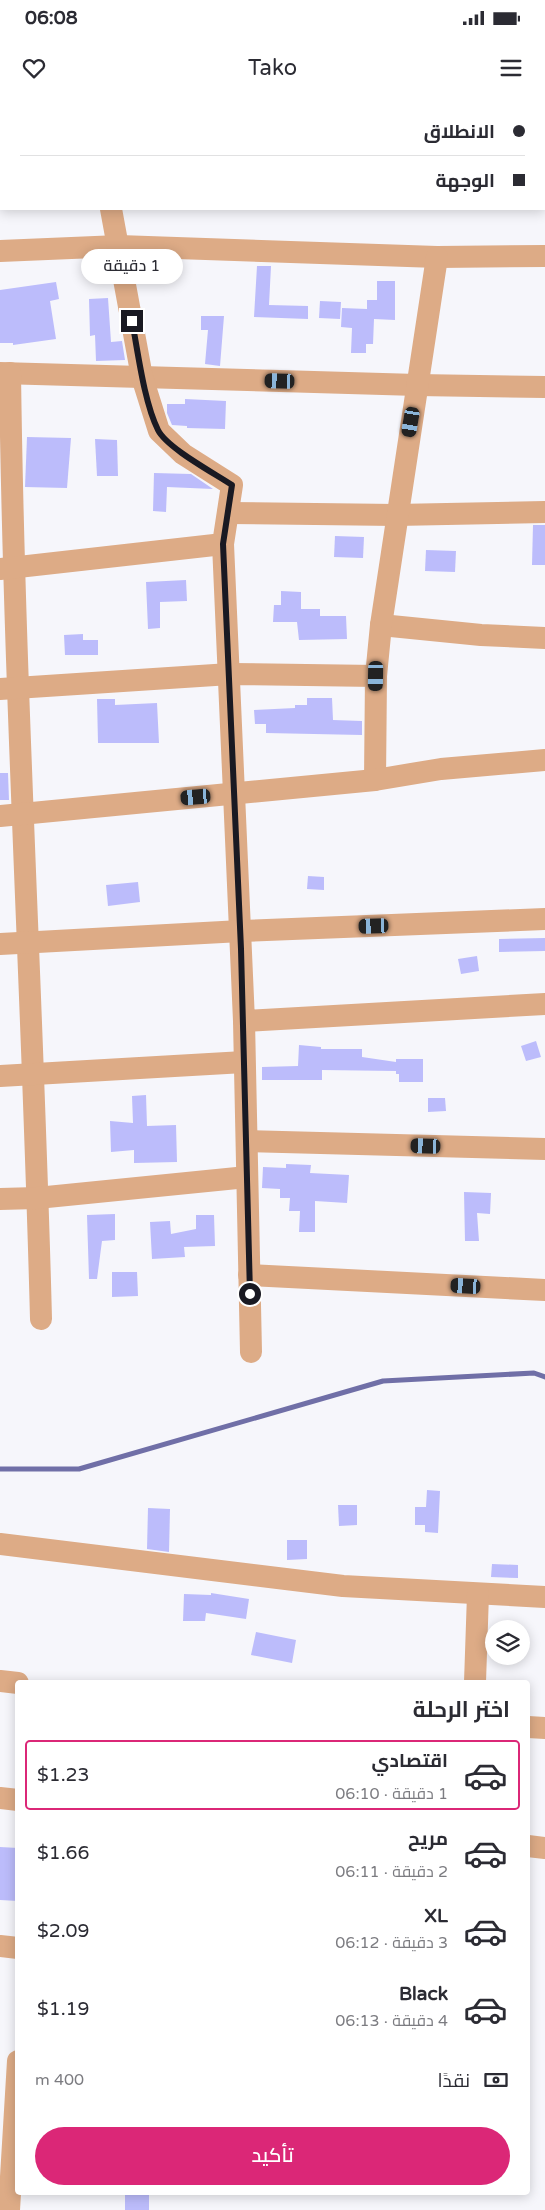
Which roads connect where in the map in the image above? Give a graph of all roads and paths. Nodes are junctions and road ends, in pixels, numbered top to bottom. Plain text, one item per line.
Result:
1 (111, 210) edge
2 (119, 246) junction
3 (0, 251) edge
4 (545, 256) edge
5 (437, 257) junction
6 (5, 373) edge
7 (142, 377) junction
8 (417, 386) junction
9 (545, 387) edge
10 (5, 451) edge
11 (545, 512) edge
12 (228, 513) junction
13 (396, 515) junction
14 (223, 544) junction
15 (6, 569) edge
16 (381, 625) junction
17 (545, 638) edge
18 (230, 674) junction
19 (376, 676) junction
20 (9, 689) edge
21 (545, 760) edge
22 (375, 780) junction
23 (234, 793) junction
24 (24, 813) junction
25 (0, 816) edge
26 (545, 919) edge
27 (241, 931) junction
28 (0, 944) edge
29 (27, 944) junction
30 (545, 1004) edge
31 (244, 1022) junction
32 (244, 1062) junction
33 (33, 1075) junction
34 (0, 1076) edge
35 (247, 1141) junction
36 (545, 1150) edge
37 (248, 1176) junction
38 (38, 1198) junction
39 (0, 1199) edge
40 (249, 1275) junction
41 (545, 1290) edge
42 (41, 1319) dead end
43 (251, 1352) dead end
44 (0, 1544) edge
45 (478, 1594) junction
46 (545, 1597) edge
47 (475, 1680) edge
48 (0, 1681) edge
49 (15, 1683) edge
50 (530, 1727) edge
51 (545, 1728) edge
52 (0, 1798) edge
53 (15, 1800) edge
54 (530, 1846) edge
55 (545, 1848) edge
56 (0, 1946) edge
57 (15, 1948) edge
58 (15, 2070) edge
59 (8, 2091) edge
60 (10, 2210) edge

1 - 2 street
2 - 3 street
2 - 5 street
2 - 7 street
4 - 5 street
5 - 8 street
6 - 7 street
6 - 10 street
7 - 8 street
7 - 12 street
8 - 9 street
8 - 13 street
10 - 15 street
11 - 13 street
12 - 13 street
12 - 14 street
13 - 16 street
14 - 15 street
14 - 18 street
15 - 20 street
16 - 17 street
16 - 19 street
18 - 19 street
18 - 20 street
18 - 23 street
19 - 22 street
20 - 24 street
21 - 22 street
22 - 23 street
23 - 24 street
23 - 27 street
24 - 25 street
24 - 29 street
26 - 27 street
27 - 29 street
27 - 31 street
28 - 29 street
29 - 33 street
30 - 31 street
31 - 32 street
32 - 33 street
32 - 35 street
33 - 34 street
33 - 38 street
35 - 36 street
35 - 37 street
37 - 38 street
37 - 40 street
38 - 39 street
38 - 42 street
40 - 41 street
40 - 43 street
44 - 45 street
45 - 46 street
45 - 47 street
48 - 49 street
50 - 51 street
52 - 53 street
54 - 55 street
56 - 57 street
58 - 59 street
59 - 60 street

